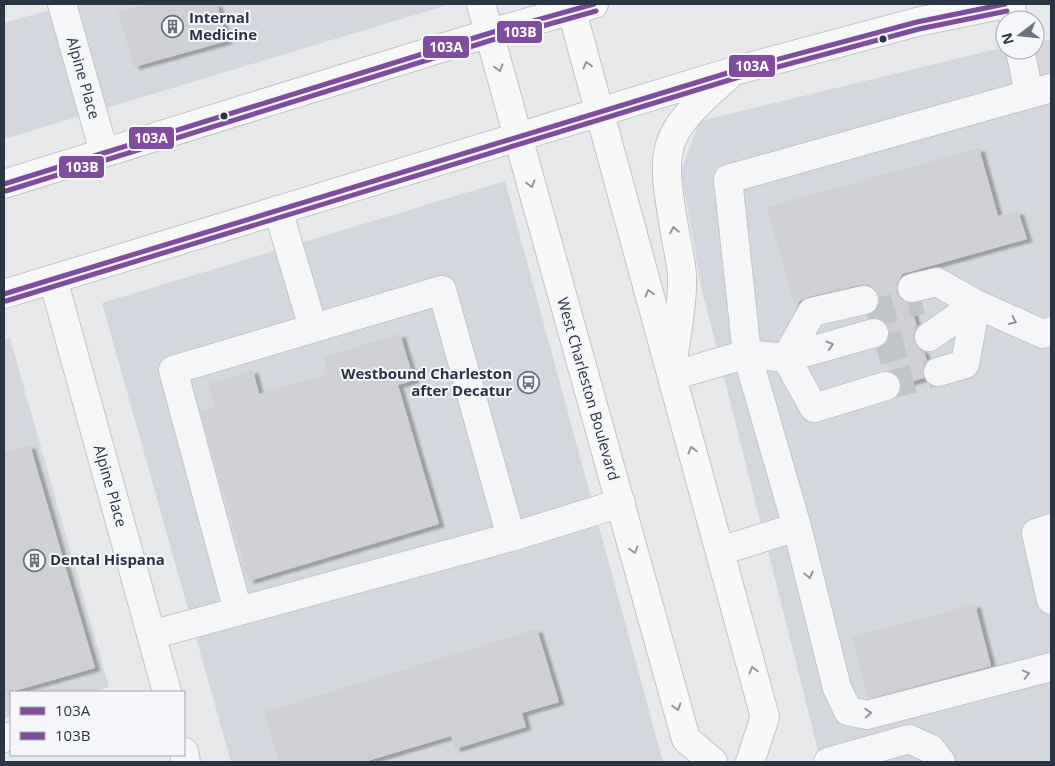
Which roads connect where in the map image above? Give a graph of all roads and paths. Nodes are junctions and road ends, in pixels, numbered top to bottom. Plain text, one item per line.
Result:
1 (62, 4) edge
2 (481, 4) edge
3 (1005, 4) edge
4 (579, 6) edge
5 (490, 34) junction
6 (1025, 60) edge
7 (734, 71) junction
8 (1040, 91) edge
9 (600, 112) junction
10 (518, 137) junction
11 (104, 152) junction
12 (4, 184) edge
13 (278, 210) junction
14 (53, 279) junction
15 (4, 294) edge
16 (976, 304) junction
17 (313, 328) junction
18 (926, 329) junction
19 (1051, 332) edge
20 (876, 342) junction
21 (747, 354) junction
22 (786, 358) junction
23 (672, 376) junction
24 (621, 503) junction
25 (797, 528) junction
26 (1051, 528) edge
27 (511, 536) junction
28 (720, 551) junction
29 (1051, 600) edge
30 (238, 611) junction
31 (151, 635) junction
32 (1051, 667) edge
33 (163, 691) edge
34 (713, 762) edge
35 (750, 762) edge
36 (828, 762) edge
37 (941, 762) edge

1 - 11 street, Alpine Place
2 - 5 main road, West Charleston Boulevard
3 - 7 main road
4 - 5 main road
9 -> 4 main road
5 -> 10 main road, West Charleston Boulevard
5 - 11 main road
6 - 8 street
7 - 9 main road
23 -> 7 main road
8 - 21 street
9 - 10 main road
23 -> 9 main road
10 - 13 main road
10 -> 24 main road, West Charleston Boulevard
11 - 12 main road
13 - 14 main road
13 - 17 street
14 - 15 main road
14 - 31 street, Alpine Place
16 - 18 street
16 - 18 street
16 - 18 street
16 -> 19 street
17 - 27 street
17 - 30 street
22 -> 20 street
20 - 22 street
20 - 22 street
21 - 22 street
21 - 23 street
21 - 25 street
28 -> 23 main road
24 - 27 street
24 -> 34 main road, West Charleston Boulevard
25 - 28 street
25 -> 32 street
26 - 29 street
27 - 30 street
35 -> 28 main road
30 - 31 street
31 - 33 street, Alpine Place
36 - 37 street

